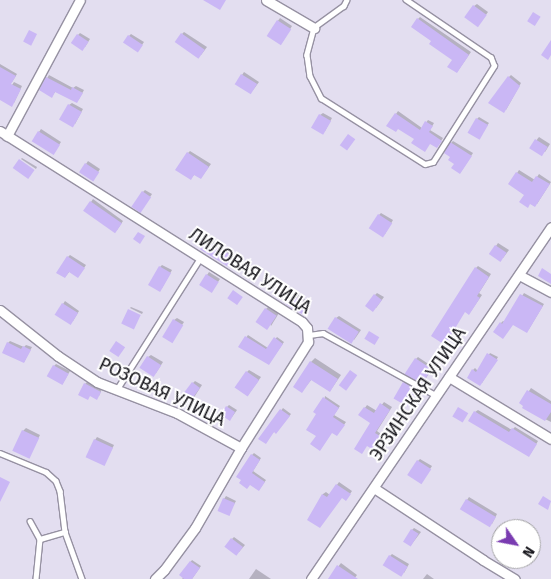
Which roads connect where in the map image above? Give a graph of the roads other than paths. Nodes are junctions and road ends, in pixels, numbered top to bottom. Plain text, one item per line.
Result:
1 (80, 0) edge
2 (266, 0) edge
3 (347, 0) edge
4 (406, 0) edge
5 (314, 28) junction
6 (4, 133) edge
7 (551, 227) edge
8 (200, 258) junction
9 (519, 275) junction
10 (551, 292) edge
11 (0, 310) edge
12 (309, 335) junction
13 (449, 377) junction
14 (116, 390) junction
15 (437, 396) junction
16 (551, 439) edge
17 (241, 448) junction
18 (0, 453) edge
19 (374, 488) junction
20 (30, 521) dead end
21 (65, 532) junction
22 (40, 539) junction
23 (36, 579) edge
24 (82, 579) edge
25 (155, 579) edge
26 (311, 579) edge
27 (515, 579) edge

1 - 6 street
2 - 5 street
3 - 5 lane
4 - 5 lane
6 - 8 street, ЛИЛОВАЯ УЛИЦА
7 - 9 street, ЭРЗИНСКАЯ УЛИЦА
8 - 12 street, ЛИЛОВАЯ УЛИЦА
8 - 14 lane
9 - 10 street
9 - 13 street, ЭРЗИНСКАЯ УЛИЦА
11 - 14 street, РОЗОВАЯ УЛИЦА
12 - 15 lane
12 - 17 street, ЛИЛОВАЯ УЛИЦА
13 - 15 street, ЭРЗИНСКАЯ УЛИЦА
13 - 16 street
14 - 17 street, РОЗОВАЯ УЛИЦА
15 - 19 street, ЭРЗИНСКАЯ УЛИЦА
17 - 25 street, ЛИЛОВАЯ УЛИЦА
18 - 21 lane
19 - 26 street, ЭРЗИНСКАЯ УЛИЦА
19 - 27 street
20 - 22 lane
21 - 22 lane
21 - 24 lane
22 - 23 lane

